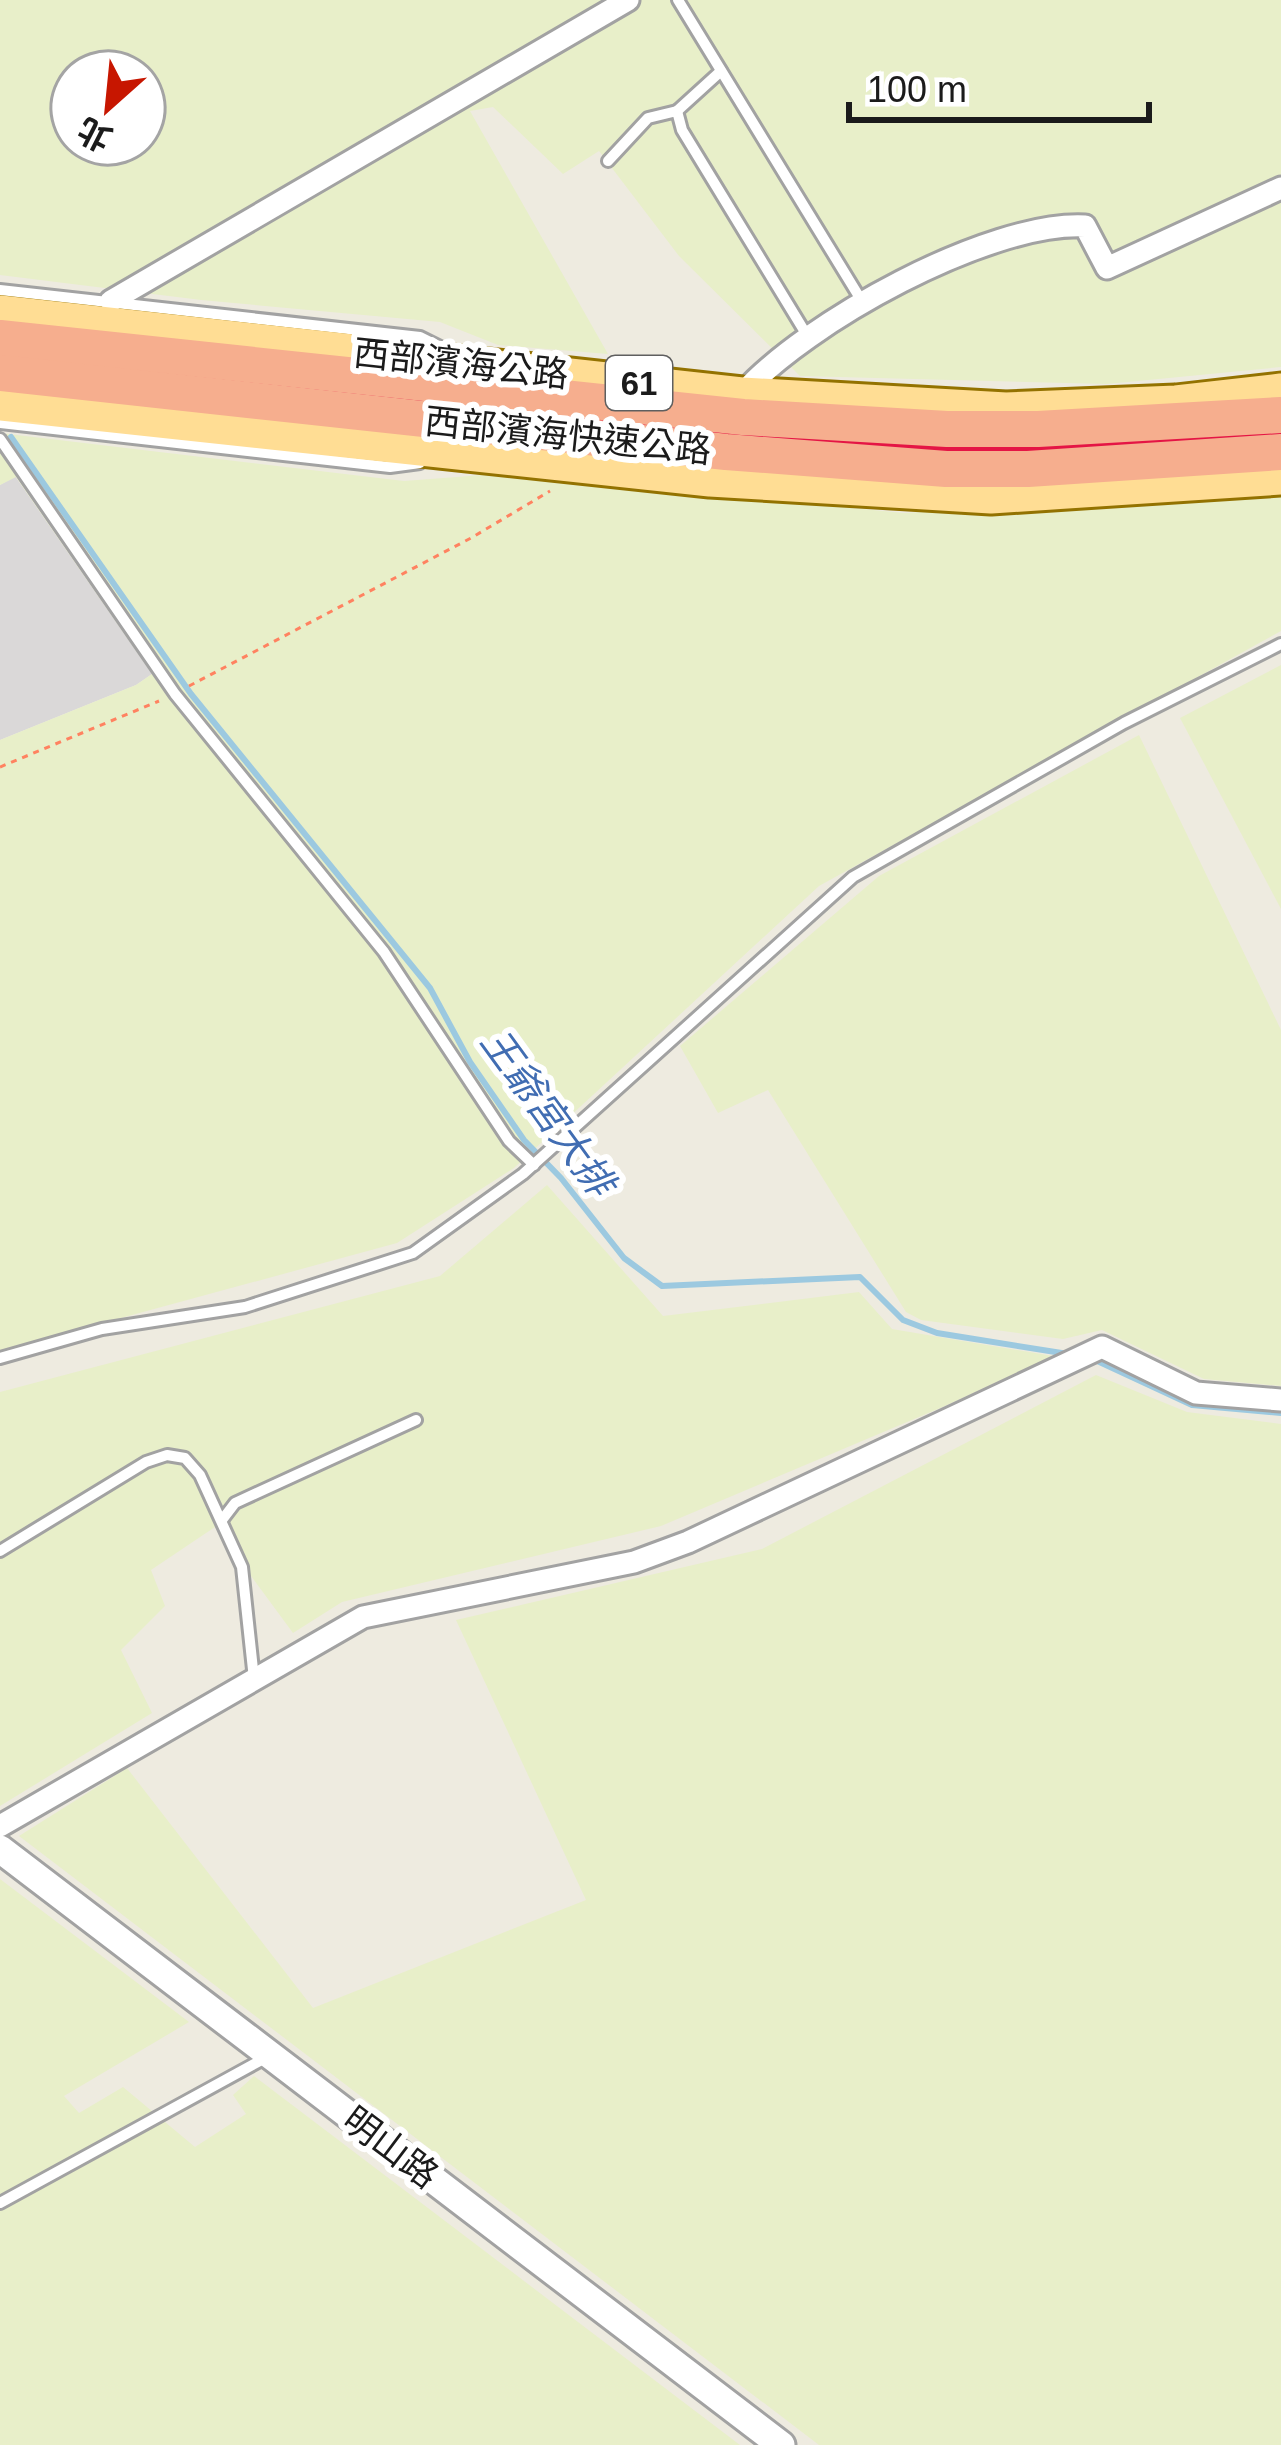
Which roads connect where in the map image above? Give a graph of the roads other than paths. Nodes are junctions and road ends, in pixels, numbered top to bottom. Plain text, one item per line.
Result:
1 (628, 0) edge
2 (678, 0) edge
3 (721, 71) junction
4 (677, 111) junction
5 (608, 160) dead end
6 (1281, 188) edge
7 (0, 290) edge
8 (111, 301) junction
9 (863, 303) junction
10 (0, 312) edge
11 (808, 337) junction
12 (0, 338) edge
13 (473, 364) junction
14 (0, 373) edge
15 (1281, 390) edge
16 (742, 394) junction
17 (0, 404) edge
18 (1281, 416) edge
19 (0, 423) edge
20 (0, 439) edge
21 (1281, 452) edge
22 (473, 456) junction
23 (1281, 478) edge
24 (1281, 644) edge
25 (535, 1164) junction
26 (0, 1358) edge
27 (1281, 1400) edge
28 (416, 1420) dead end
29 (222, 1520) junction
30 (0, 1551) edge
31 (254, 1679) junction
32 (0, 1826) edge
33 (0, 1850) edge
34 (270, 2055) junction
35 (0, 2203) edge
36 (781, 2445) edge

1 - 8 street
2 - 3 lane
3 - 4 lane
3 - 9 lane
4 - 5 lane
4 - 11 lane
6 - 9 street
7 - 8 lane
8 - 13 lane
9 - 11 street
10 - 13 main road, 西部濱海公路 / 61
11 - 16 street
12 - 18 highway, 西部濱海快速公路 / 61
13 - 16 main road, 西部濱海公路 / 61
14 - 21 highway, 西部濱海快速公路 / 61
15 - 16 main road, 西部濱海公路 / 61
17 - 22 main road
19 - 22 lane
20 - 25 lane
22 - 23 main road
24 - 25 lane
25 - 26 lane
27 - 31 street
28 - 29 lane
29 - 30 lane
29 - 31 lane
31 - 32 street
33 - 34 street, 明山路
34 - 35 lane
34 - 36 street, 明山路

